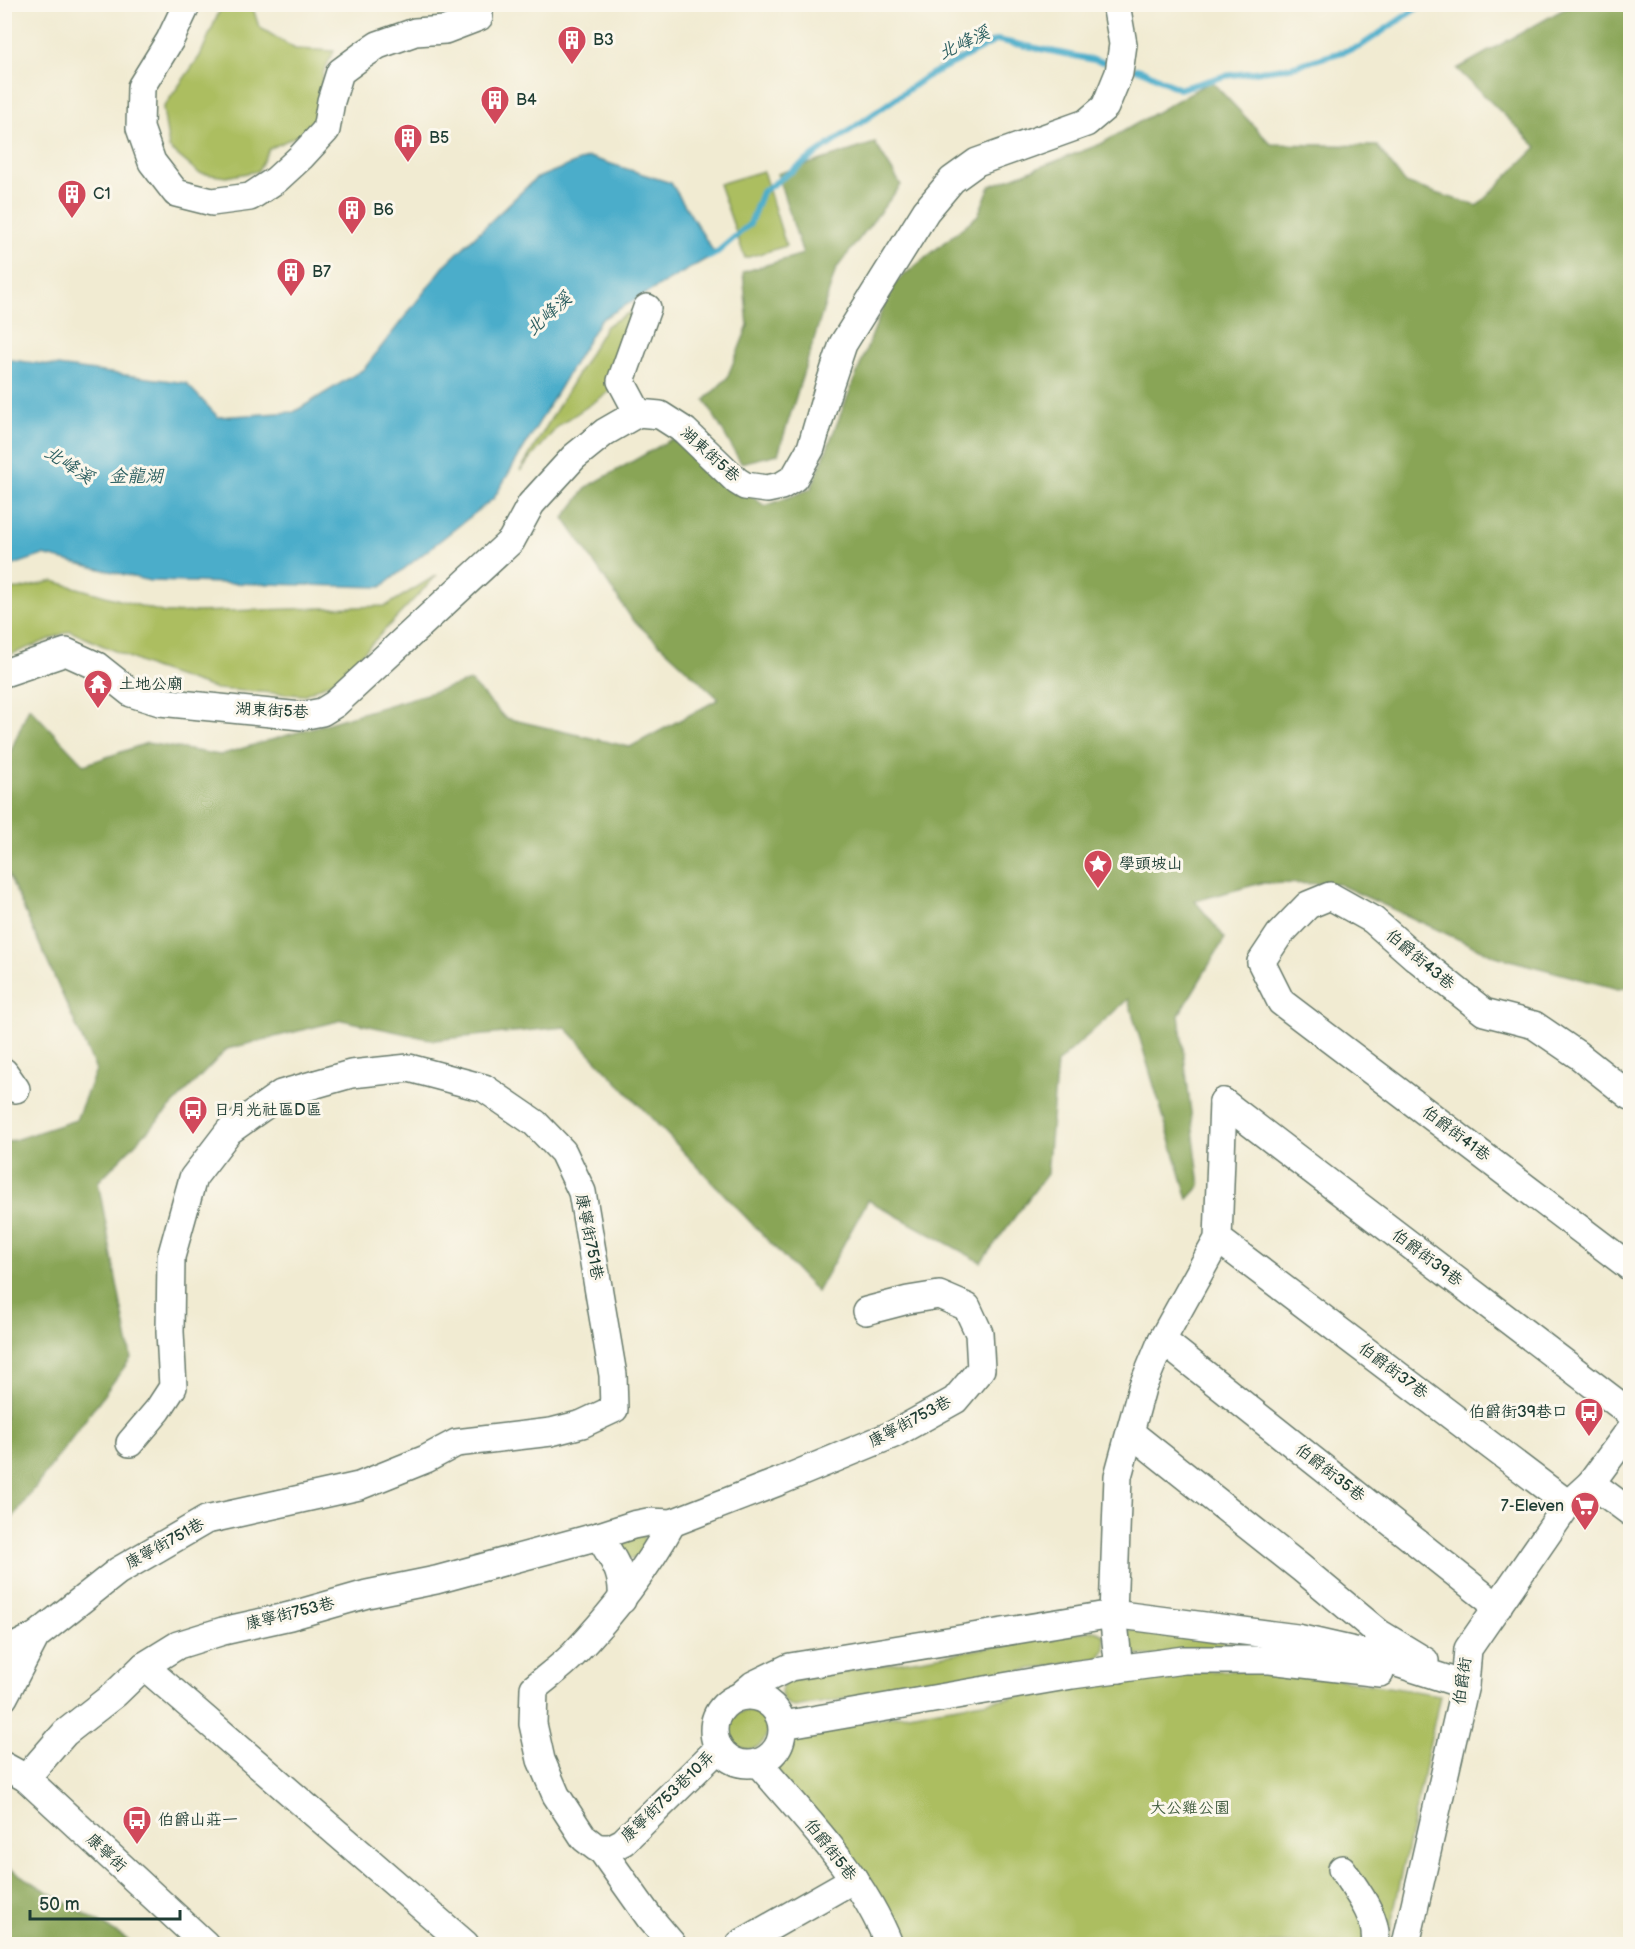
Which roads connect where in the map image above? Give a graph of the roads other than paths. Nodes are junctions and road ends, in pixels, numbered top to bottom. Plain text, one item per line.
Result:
1 (187, 4) edge
2 (479, 4) edge
3 (1116, 4) edge
4 (647, 308) dead end
5 (638, 413) junction
6 (4, 673) edge
7 (1281, 1002) joint
8 (1630, 1096) edge
9 (1218, 1239) junction
10 (1630, 1267) edge
11 (866, 1311) dead end
12 (1162, 1340) junction
13 (1630, 1413) edge
14 (1630, 1431) edge
15 (1131, 1433) junction
16 (130, 1443) dead end
17 (1591, 1483) junction
18 (1568, 1504) junction
19 (1630, 1512) edge
20 (672, 1523) junction
21 (599, 1536) junction
22 (622, 1600) junction
23 (1498, 1607) junction
24 (1113, 1614) junction
25 (36, 1636) junction
26 (4, 1652) edge
27 (144, 1666) junction
28 (1119, 1669) junction
29 (1465, 1685) junction
30 (740, 1696) junction
31 (4, 1697) edge
32 (783, 1725) junction
33 (719, 1748) junction
34 (758, 1764) junction
35 (15, 1772) edge
36 (600, 1848) junction
37 (1342, 1869) dead end
38 (854, 1879) junction
39 (205, 1944) edge
40 (465, 1944) edge
41 (672, 1944) edge
42 (740, 1944) edge
43 (889, 1944) edge
44 (1375, 1944) edge
45 (1406, 1944) edge

1 - 2 street
3 - 5 street, 湖東街5巷
4 - 5 street
5 - 6 street, 湖東街5巷
7 - 8 street, 伯爵街43巷
7 - 10 street, 伯爵街41巷
9 - 12 street
9 - 13 street, 伯爵街39巷
9 - 18 street, 伯爵街37巷
11 - 20 street, 康寧街753巷
12 - 15 street
12 - 23 street, 伯爵街35巷
14 - 17 street, 伯爵街
15 - 24 street
15 - 29 street
16 - 25 street, 康寧街751巷
17 - 18 street, 伯爵街
17 - 19 street
18 - 23 street, 伯爵街
20 - 21 street, 康寧街753巷
20 - 22 street
21 - 22 street
21 - 27 street, 康寧街753巷
22 - 36 street, 康寧街753巷10弄
23 - 29 street, 伯爵街
24 - 28 street
24 - 29 street
24 - 30 street
25 - 26 street, 康寧街751巷
25 - 31 street, 康寧街751巷
27 - 35 street, 康寧街753巷
27 - 40 street
28 - 29 street
28 - 32 street
29 - 45 street, 伯爵街
30 - 32 street
30 - 33 street
32 - 34 street
33 - 34 street
33 - 36 street, 康寧街753巷10弄
34 - 38 street, 伯爵街5巷
35 - 39 street, 康寧街
36 - 41 street
37 - 44 street
38 - 42 street
38 - 43 street, 伯爵街5巷

